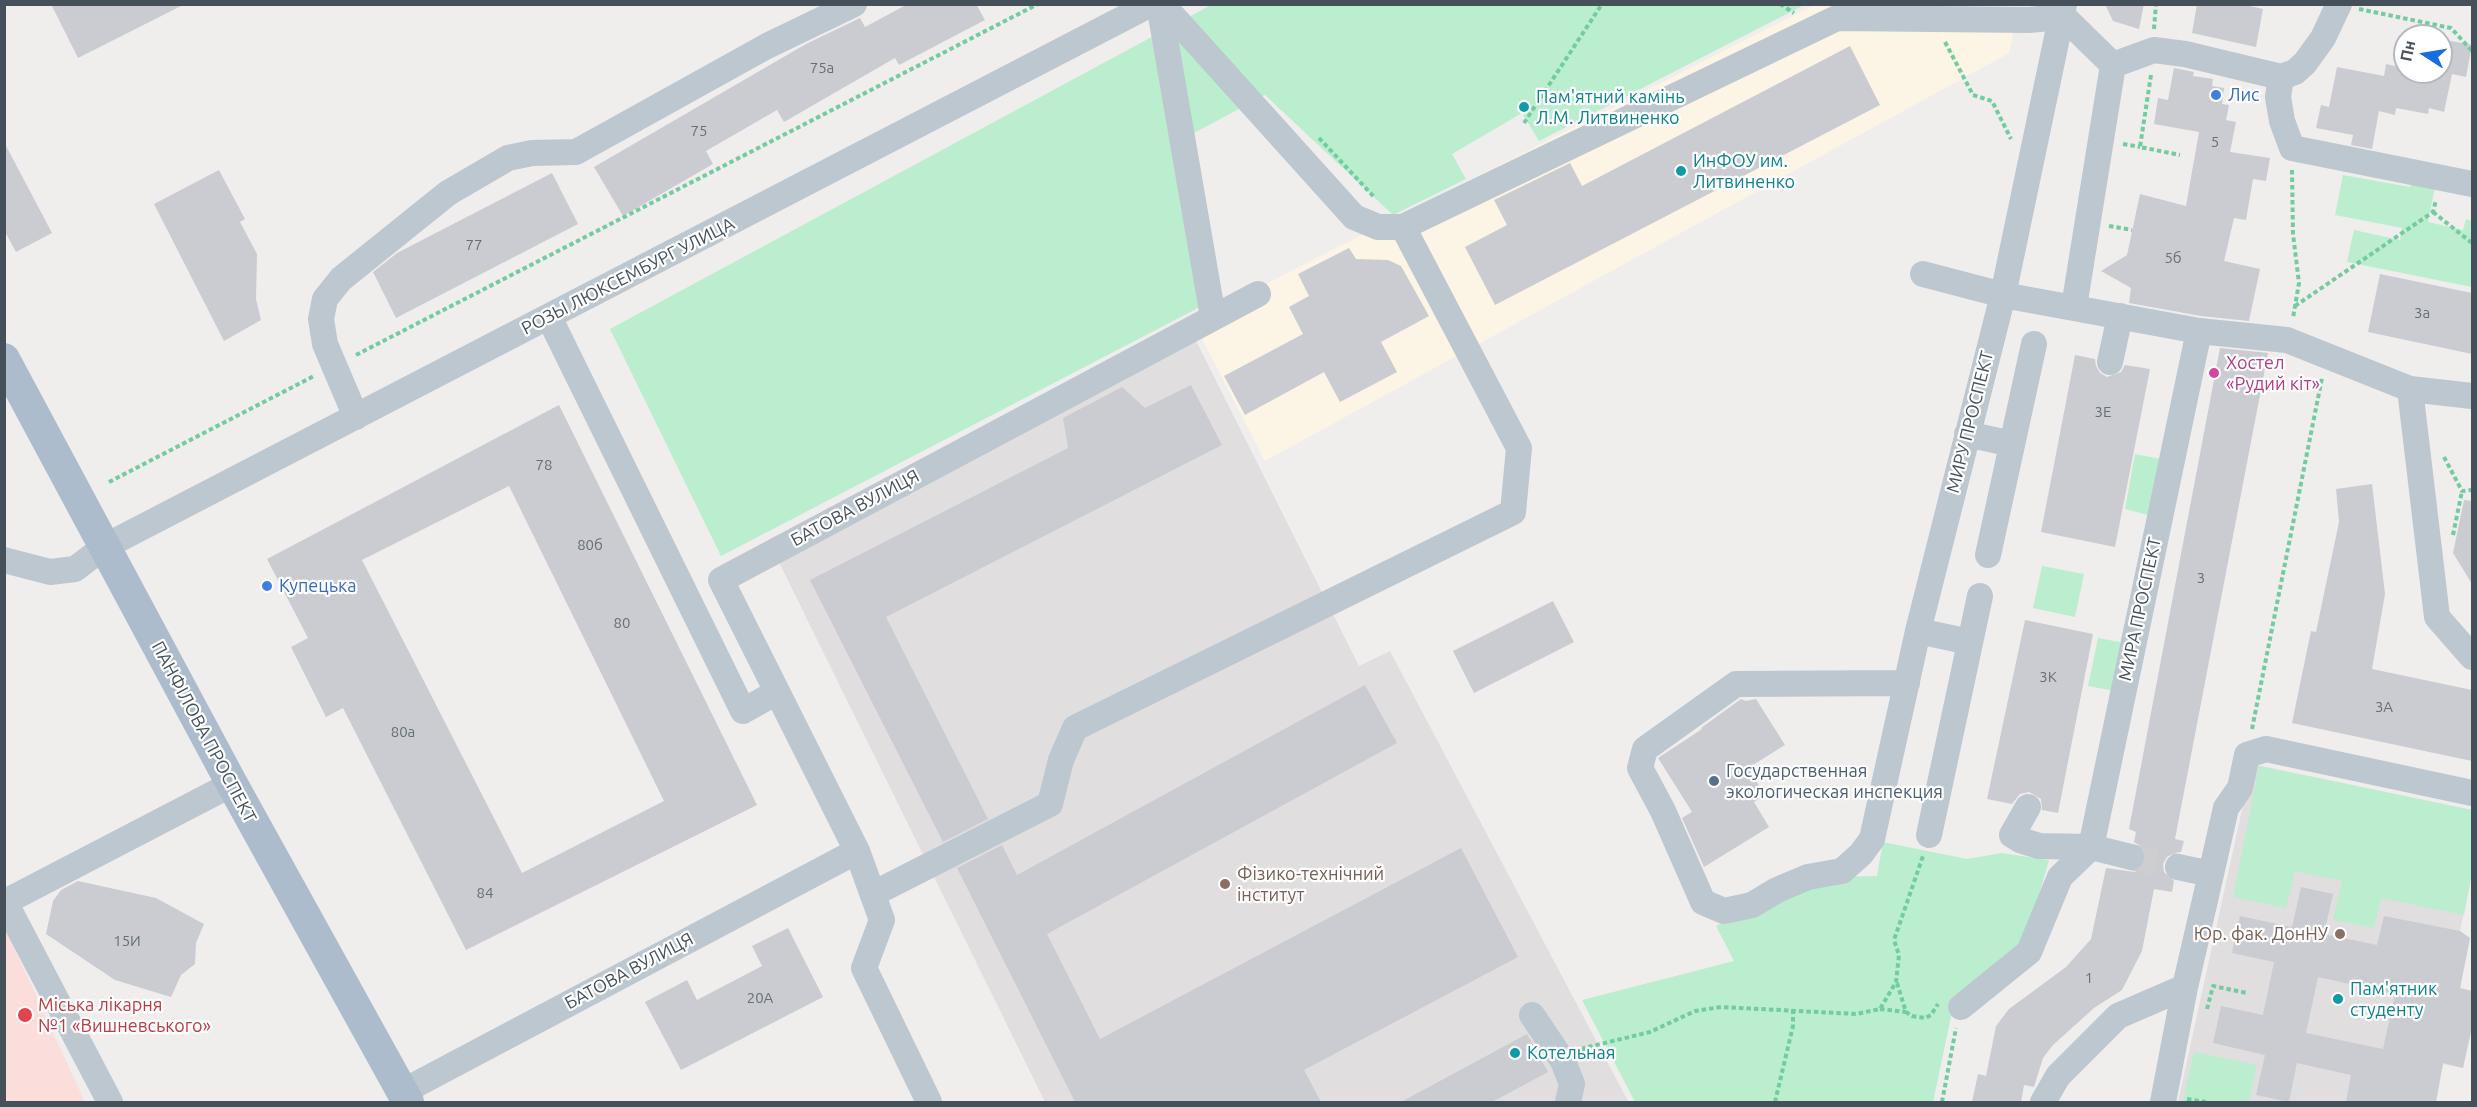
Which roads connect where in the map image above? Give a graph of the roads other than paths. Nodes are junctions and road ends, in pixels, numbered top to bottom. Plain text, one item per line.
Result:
1 (854, 4) edge
2 (1151, 4) edge
3 (1161, 4) edge
4 (2339, 4) edge
5 (2063, 11) edge
6 (2113, 65) junction
7 (2281, 77) junction
8 (2472, 184) edge
9 (1403, 227) junction
10 (1923, 274) dead end
11 (1258, 294) dead end
12 (2003, 295) junction
13 (2074, 307) junction
14 (2120, 316) junction
15 (549, 317) junction
16 (1213, 317) junction
17 (2199, 331) junction
18 (2034, 344) dead end
19 (4, 358) edge
20 (2110, 362) dead end
21 (2410, 389) junction
22 (2472, 396) edge
23 (356, 417) junction
24 (1967, 434) junction
25 (2012, 444) junction
26 (104, 548) junction
27 (1988, 555) dead end
28 (4, 560) edge
29 (721, 580) junction
30 (686, 595) junction
31 (1980, 596) dead end
32 (1918, 631) junction
33 (1970, 642) junction
34 (2472, 657) edge
35 (1906, 683) junction
36 (777, 692) junction
37 (232, 784) junction
38 (2472, 793) edge
39 (2028, 807) dead end
40 (1929, 835) road end
41 (2091, 847) junction
42 (857, 851) junction
43 (2131, 856) tunnel mouth
44 (2178, 867) tunnel mouth
45 (2211, 874) junction
46 (873, 894) junction
47 (2185, 987) junction
48 (1951, 1003) road end
49 (1532, 1015) dead end
50 (405, 1097) edge
51 (110, 1102) edge
52 (929, 1102) edge
53 (1568, 1102) edge
54 (2043, 1102) edge
55 (2163, 1102) edge

1 - 23 street
2 - 15 street, РОЗЫ ЛЮКСЕМБУРГ УЛИЦА
3 - 9 street
3 - 16 street
4 - 7 street
5 - 6 street
5 - 9 street
5 - 12 street, МИРУ ПРОСПЕКТ
6 - 7 street
6 - 13 street
7 - 8 street
9 - 46 street
10 - 12 street
11 - 16 street, БАТОВА ВУЛИЦЯ
12 - 13 street
12 - 24 street, МИРУ ПРОСПЕКТ
13 - 14 street
14 - 17 street
14 - 20 street
15 - 23 street, РОЗЫ ЛЮКСЕМБУРГ УЛИЦА
15 - 30 street
16 - 29 street, БАТОВА ВУЛИЦЯ
17 - 21 street
17 - 41 street, МИРА ПРОСПЕКТ
18 - 25 street
19 - 26 main road, ПАНФІЛОВА ПРОСПЕКТ
21 - 22 street
21 - 34 street
23 - 26 street, РОЗЫ ЛЮКСЕМБУРГ УЛИЦА
24 - 25 street
24 - 32 street, МИРУ ПРОСПЕКТ
25 - 27 street
26 - 28 street, РОЗЫ ЛЮКСЕМБУРГ УЛИЦА
26 - 37 main road, ПАНФІЛОВА ПРОСПЕКТ
29 - 30 street, БАТОВА ВУЛИЦЯ
29 - 36 street
30 - 36 street
31 - 33 street
32 - 33 street
32 - 35 street, МИРУ ПРОСПЕКТ
33 - 40 street
35 - 35 street, МИРУ ПРОСПЕКТ
36 - 42 street
37 - 50 main road, ПАНФІЛОВА ПРОСПЕКТ
37 - 51 street
38 - 45 street
39 - 41 street
41 - 43 street
41 - 48 street
42 - 46 street
42 - 50 street, БАТОВА ВУЛИЦЯ
44 - 45 street
45 - 47 street
46 - 52 street
47 - 54 street
47 - 55 street
49 - 53 street

